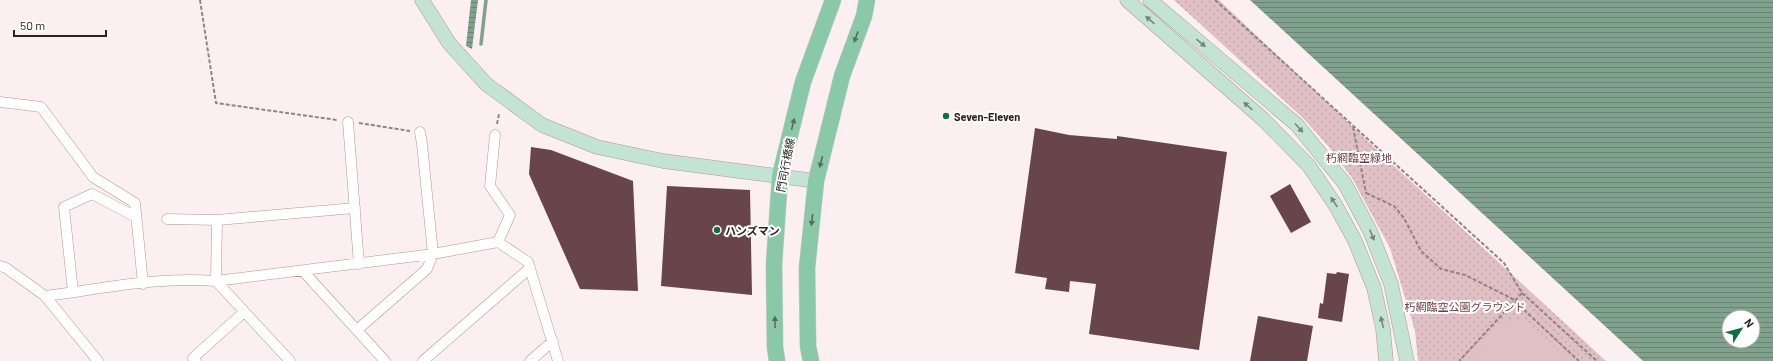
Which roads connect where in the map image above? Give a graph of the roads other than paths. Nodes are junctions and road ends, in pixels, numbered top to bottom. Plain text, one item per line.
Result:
1 (422, 0) edge
2 (833, 0) edge
3 (867, 0) edge
4 (1127, 0) edge
5 (1150, 0) edge
6 (0, 102) edge
7 (348, 122) road end
8 (420, 132) road end
9 (495, 135) dead end
10 (780, 176) junction
11 (816, 181) junction
12 (355, 208) junction
13 (136, 217) junction
14 (167, 219) dead end
15 (217, 220) junction
16 (498, 242) junction
17 (433, 254) junction
18 (359, 264) junction
19 (0, 266) edge
20 (530, 268) junction
21 (302, 271) junction
22 (216, 281) junction
23 (143, 284) junction
24 (73, 292) junction
25 (45, 296) junction
26 (244, 312) junction
27 (356, 330) junction
28 (553, 341) junction
29 (380, 359) edge
30 (98, 361) edge
31 (196, 361) edge
32 (290, 361) edge
33 (423, 361) edge
34 (530, 361) edge
35 (558, 361) edge
36 (778, 361) edge
37 (811, 361) edge
38 (1386, 361) edge
39 (1407, 361) edge

1 - 10 street
10 -> 2 main road, 門司行橋線
3 -> 11 main road
38 -> 4 street
5 -> 39 street
6 - 13 street
7 - 12 street
8 - 17 street
9 - 16 street
10 - 11 street
36 -> 10 main road, 門司行橋線
11 -> 37 main road
12 - 15 street
12 - 18 street
13 - 23 street
13 - 24 street
14 - 15 street
15 - 22 street
16 - 17 street
16 - 20 street
17 - 18 street
17 - 27 street
18 - 21 street
19 - 25 street
20 - 28 street
20 - 33 street
21 - 22 street
21 - 27 street
22 - 23 street
22 - 26 street
23 - 24 street
24 - 25 street
25 - 30 street
26 - 31 street
26 - 32 street
27 - 29 street
28 - 34 street
28 - 35 street

